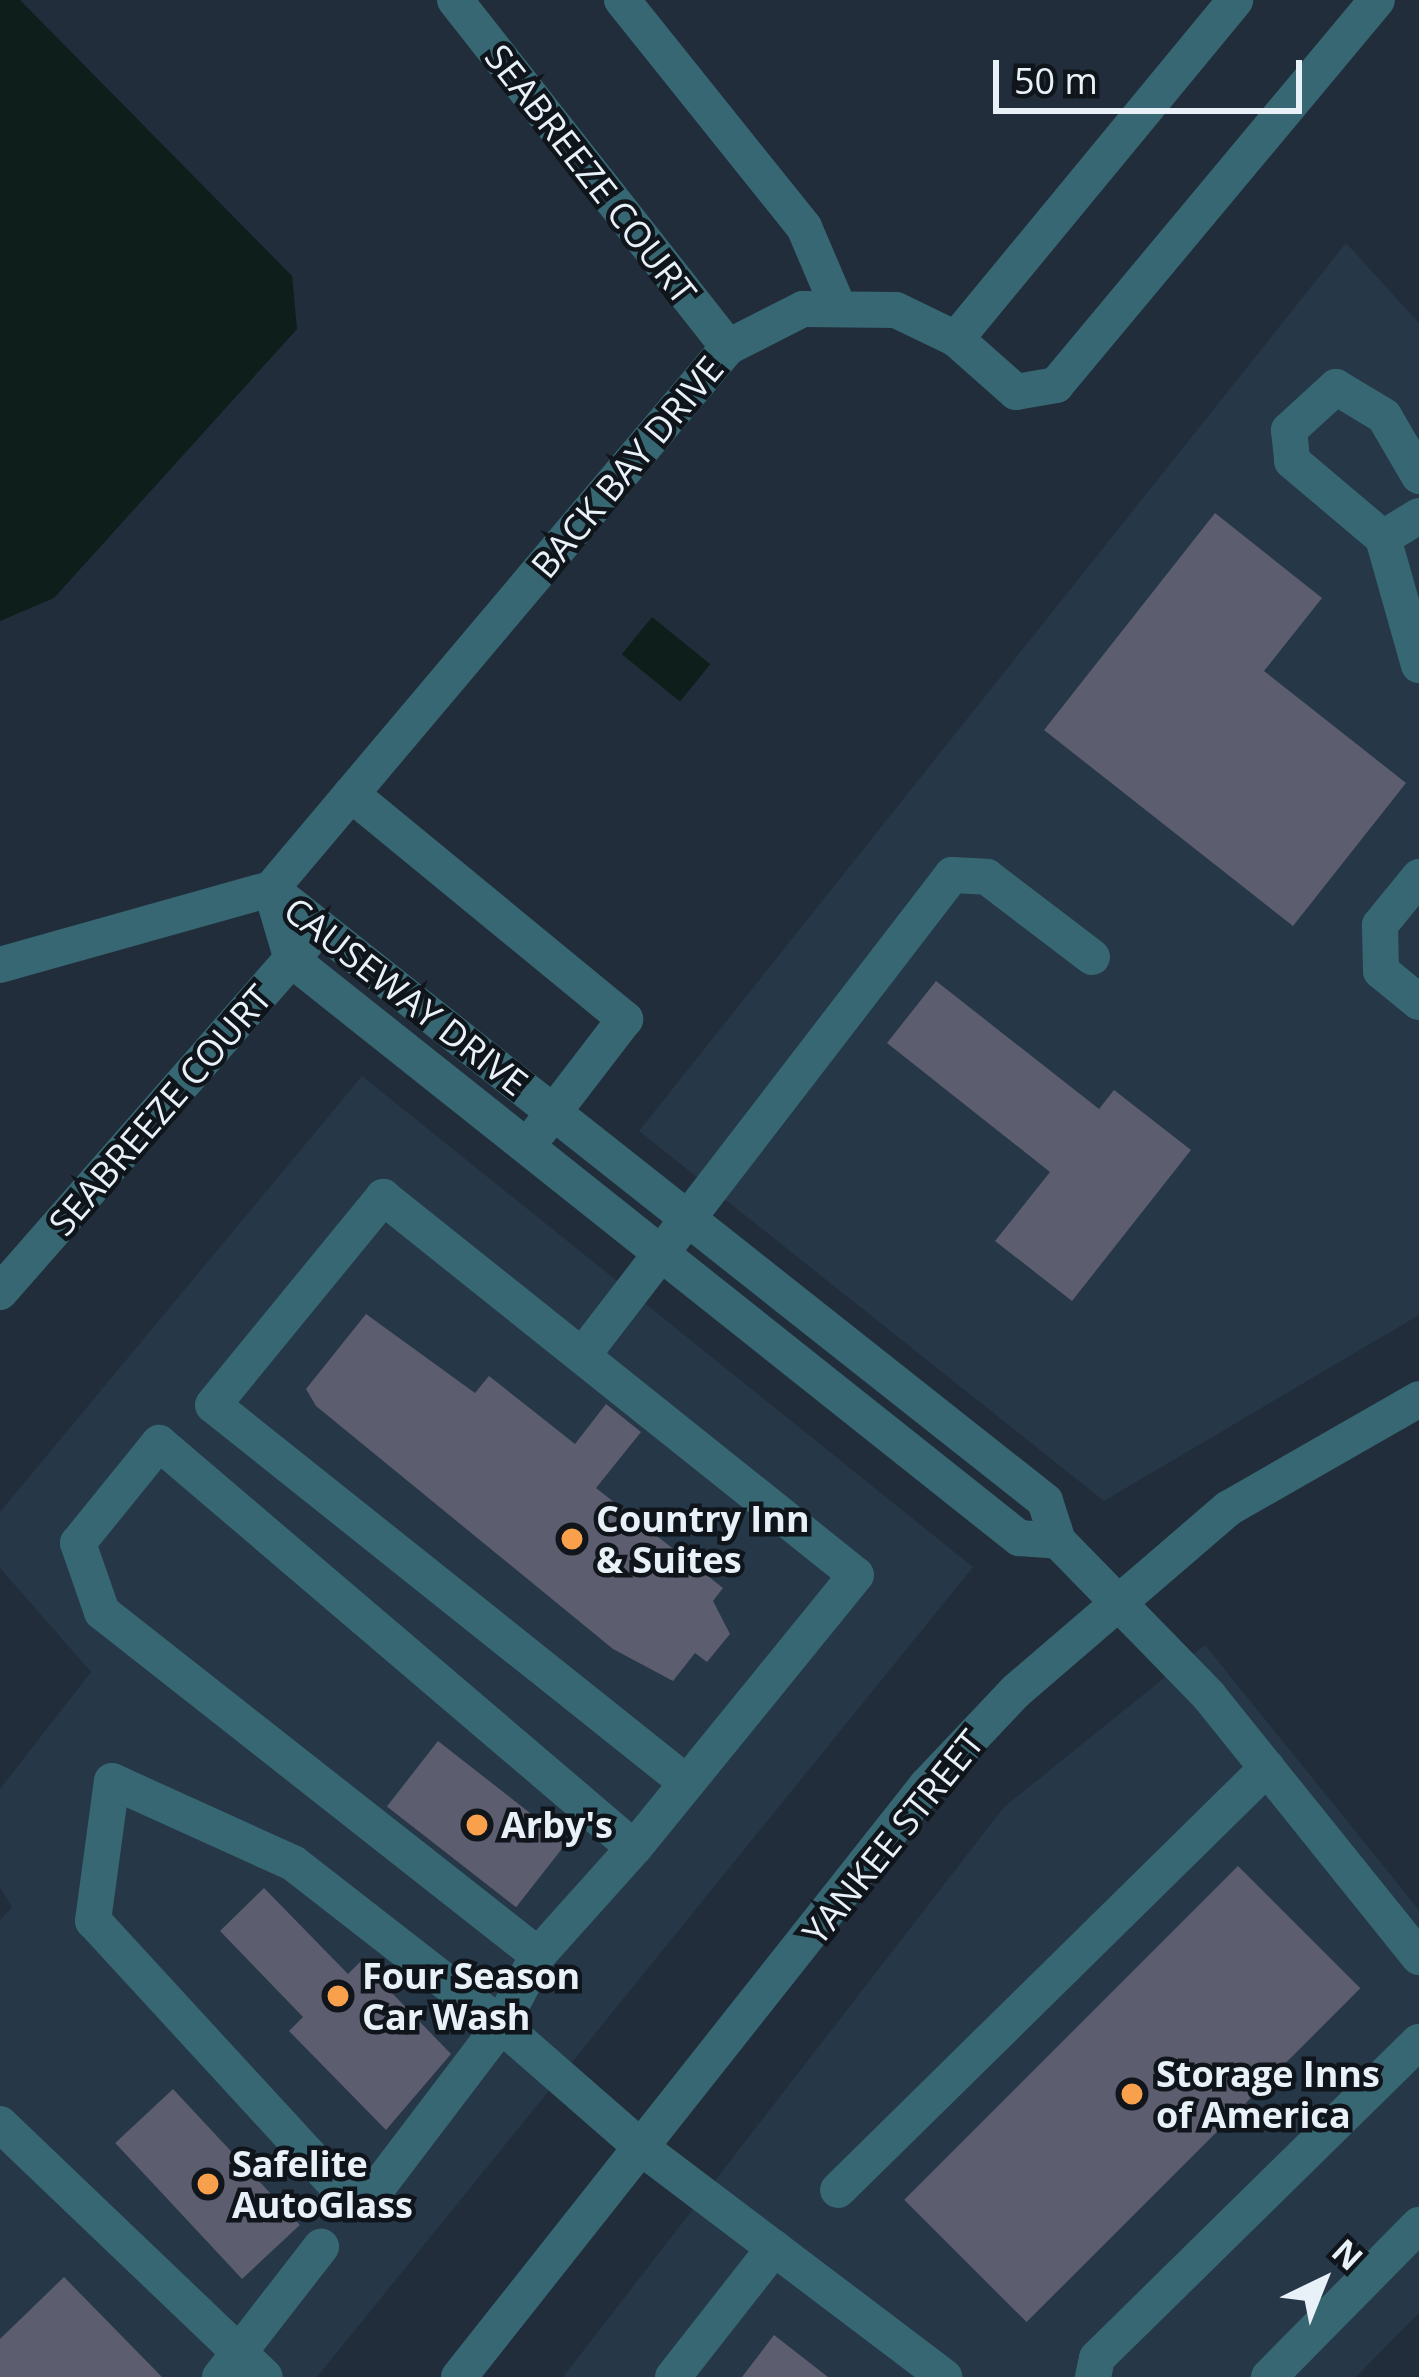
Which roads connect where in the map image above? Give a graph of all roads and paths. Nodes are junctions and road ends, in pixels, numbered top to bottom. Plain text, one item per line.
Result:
1 (454, 0) edge
2 (622, 0) edge
3 (1235, 0) edge
4 (1377, 0) edge
5 (839, 309) junction
6 (956, 339) junction
7 (728, 347) junction
8 (1419, 476) edge
9 (1419, 516) edge
10 (1384, 538) junction
11 (1419, 665) edge
12 (351, 794) junction
13 (1419, 877) edge
14 (271, 889) junction
15 (320, 927) junction
16 (1092, 957) dead end
17 (292, 960) junction
18 (0, 965) edge
19 (1419, 1002) edge
20 (554, 1113) junction
21 (525, 1148) junction
22 (688, 1220) junction
23 (663, 1256) junction
24 (0, 1292) edge
25 (582, 1356) junction
26 (1419, 1399) edge
27 (1058, 1541) junction
28 (1120, 1594) junction
29 (1267, 1768) junction
30 (687, 1783) junction
31 (634, 1848) junction
32 (538, 1955) junction
33 (1419, 1957) edge
34 (501, 2025) junction
35 (1419, 2042) edge
36 (0, 2124) edge
37 (644, 2149) junction
38 (838, 2190) dead end
39 (1419, 2225) edge
40 (321, 2246) dead end
41 (774, 2248) junction
42 (242, 2369) edge
43 (459, 2377) edge
44 (674, 2377) edge
45 (944, 2377) edge
46 (1093, 2377) edge
47 (1269, 2377) edge

1 - 7 street, SEABREEZE COURT
2 - 5 street
3 - 6 street
4 - 6 street, BACK BAY DRIVE
5 - 6 street, BACK BAY DRIVE
5 - 7 street, BACK BAY DRIVE
7 - 12 street, BACK BAY DRIVE
8 - 10 street
9 - 10 street
10 - 11 street
12 - 14 street, BACK BAY DRIVE
12 - 20 street
13 - 19 street
14 - 15 street, CAUSEWAY DRIVE
14 - 17 street, CAUSEWAY DRIVE
14 - 18 street
15 - 17 street, SEABREEZE COURT
15 - 20 street, CAUSEWAY DRIVE
16 - 22 street
17 - 21 street, CAUSEWAY DRIVE
17 - 24 street, SEABREEZE COURT
20 - 21 street
20 - 22 street, CAUSEWAY DRIVE
21 - 23 street, CAUSEWAY DRIVE
22 - 23 street
22 - 27 street, CAUSEWAY DRIVE
23 - 25 street
23 - 27 street, CAUSEWAY DRIVE
25 - 30 street
25 - 30 street
26 - 28 street, YANKEE STREET
27 - 28 street, CAUSEWAY DRIVE
28 - 29 street, CAUSEWAY DRIVE
28 - 37 street, YANKEE STREET
29 - 33 street, CAUSEWAY DRIVE
29 - 38 street
30 - 31 street
31 - 32 street
31 - 32 street
32 - 34 street
34 - 34 street
34 - 37 street
35 - 46 street
36 - 42 street
37 - 41 street
37 - 43 street, YANKEE STREET
39 - 47 street
40 - 42 street
41 - 44 street
41 - 45 street

